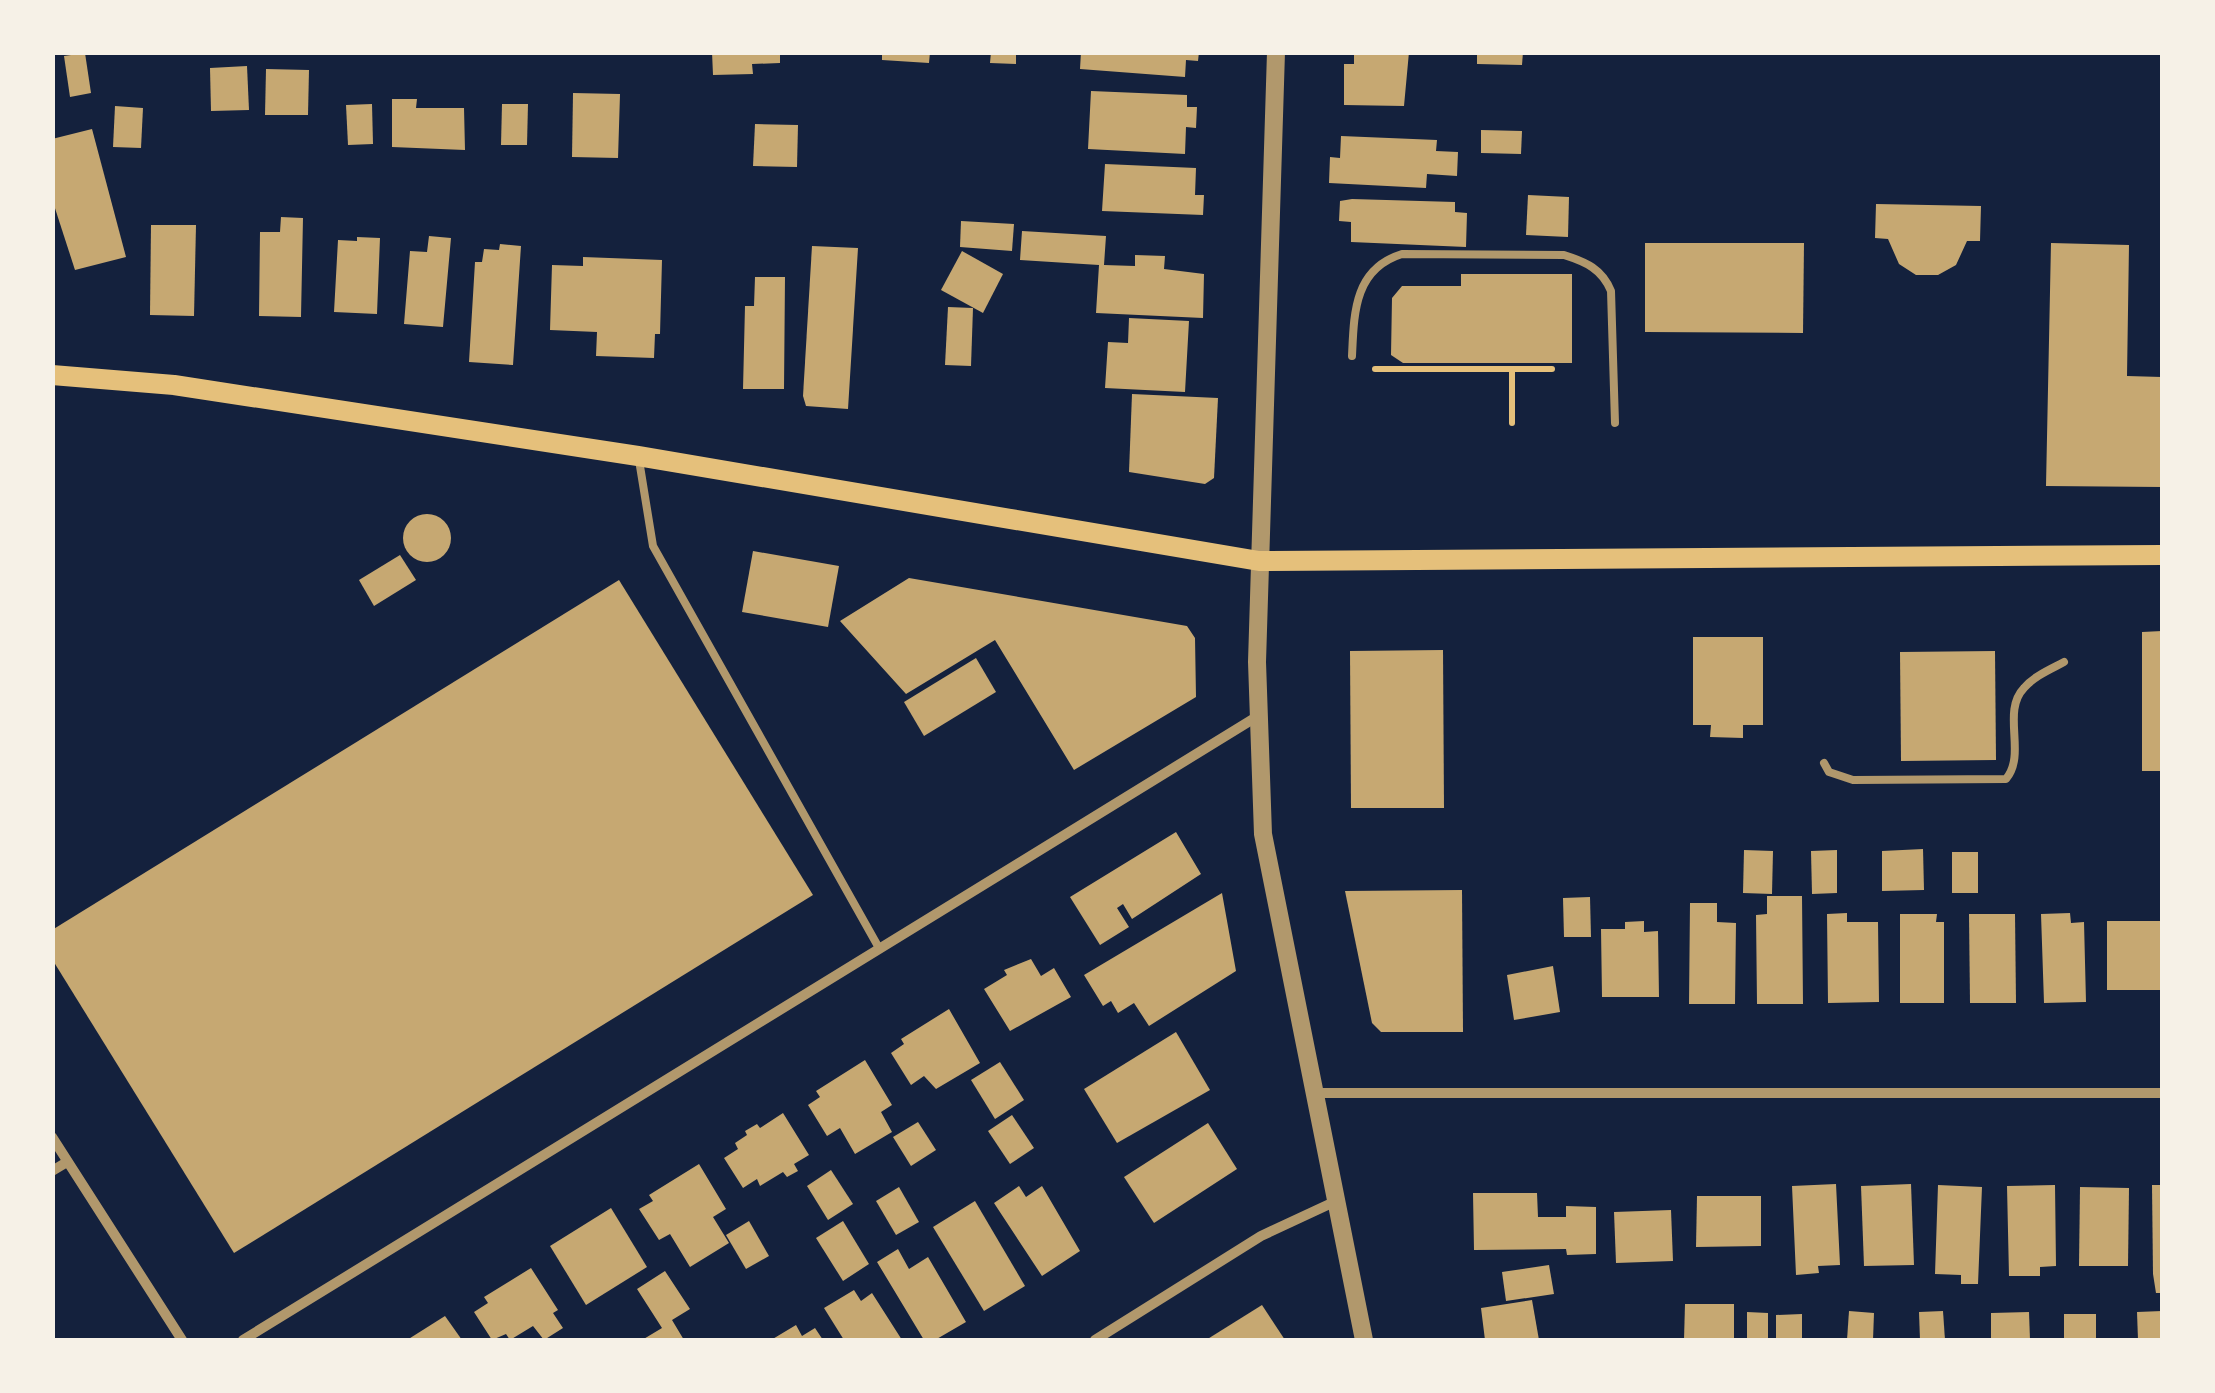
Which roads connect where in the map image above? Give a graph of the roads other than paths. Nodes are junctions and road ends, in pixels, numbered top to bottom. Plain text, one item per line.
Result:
1 (1276, 52) edge
2 (1352, 356) dead end
3 (52, 375) edge
4 (1615, 423) dead end
5 (638, 456) junction
6 (2162, 556) edge
7 (1259, 561) junction
8 (2064, 662) dead end
9 (1258, 716) junction
10 (1824, 763) dead end
11 (879, 948) junction
12 (2162, 1092) edge
13 (1313, 1094) junction
14 (52, 1137) edge
15 (67, 1162) junction
16 (52, 1171) edge
17 (1334, 1202) junction
18 (182, 1340) edge
19 (243, 1340) edge
20 (1095, 1340) edge
21 (1364, 1340) edge

1 - 7 street
2 - 4 lane
3 - 5 main road
5 - 7 main road
5 - 11 lane
6 - 7 main road
7 - 9 street
8 - 10 lane
9 - 11 street
9 - 13 street
11 - 19 street
12 - 13 street
13 - 17 street
14 - 15 street
15 - 16 street
15 - 18 street
17 - 20 street
17 - 21 street

